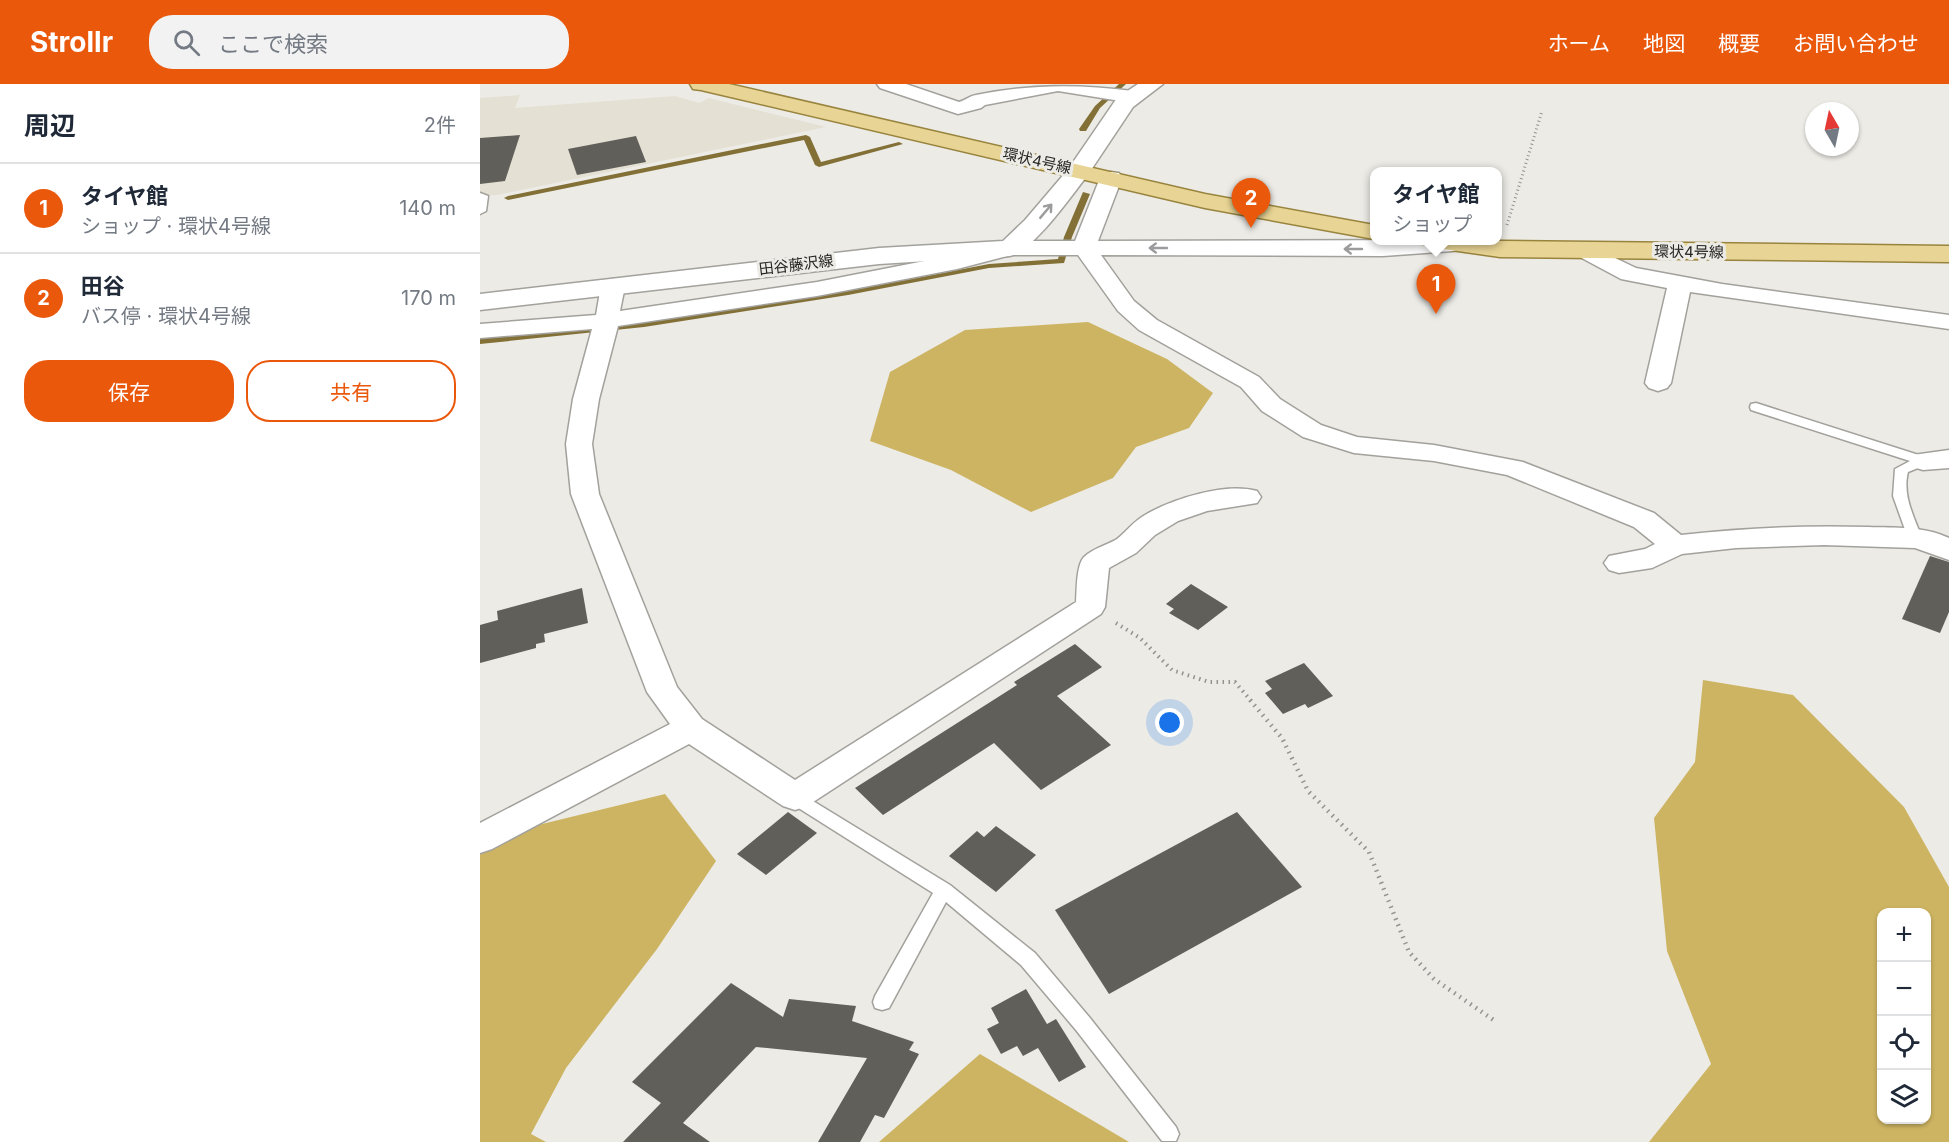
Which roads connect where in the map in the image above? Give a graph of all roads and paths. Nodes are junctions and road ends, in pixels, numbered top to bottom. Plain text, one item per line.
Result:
1 (701, 84) edge
2 (887, 84) edge
3 (1152, 84) edge
4 (1126, 96) junction
5 (1542, 111) dead end
6 (1079, 171) junction
7 (1111, 178) junction
8 (483, 196) dead end
9 (480, 211) edge
10 (1370, 231) edge
11 (1502, 242) edge
12 (1417, 245) edge
13 (1467, 245) edge
14 (1501, 245) edge
15 (1082, 247) junction
16 (1010, 248) junction
17 (1500, 249) junction
18 (1586, 251) junction
19 (1949, 254) edge
20 (1680, 283) junction
21 (613, 286) junction
22 (480, 302) edge
23 (1949, 322) edge
24 (605, 326) junction
25 (480, 331) edge
26 (1658, 383) dead end
27 (1756, 407) dead end
28 (1936, 460) edge
29 (1246, 497) dead end
30 (1915, 538) junction
31 (1675, 545) junction
32 (1949, 550) edge
33 (1619, 562) dead end
34 (1090, 607) junction
35 (691, 728) junction
36 (795, 798) junction
37 (480, 839) edge
38 (944, 891) junction
39 (882, 1002) dead end
40 (1495, 1021) dead end
41 (1169, 1134) dead end

1 - 6 main road, 環状4号線
2 - 4 street
3 - 4 main road
4 - 6 main road
5 - 11 path
6 - 7 main road, 環状4号線
16 -> 6 main road
7 - 10 main road, 環状4号線
7 - 15 street
8 - 9 lane
12 -> 15 street
13 - 17 main road, 環状4号線
14 - 17 path
15 - 16 street
15 - 31 street
16 - 21 main road, 田谷藤沢線
16 - 24 street
17 - 18 main road, 環状4号線
18 - 19 main road, 環状4号線
18 - 20 street
20 - 23 street
20 - 26 street
21 - 22 main road, 田谷藤沢線
21 - 24 street
24 - 25 street
24 - 35 street
27 - 28 lane
28 - 30 lane
29 - 34 street
30 - 31 street
30 - 32 street
31 - 33 street
34 - 36 street
34 - 40 path
35 - 36 street
35 - 37 street
36 - 38 lane
38 - 39 lane
38 - 41 lane

